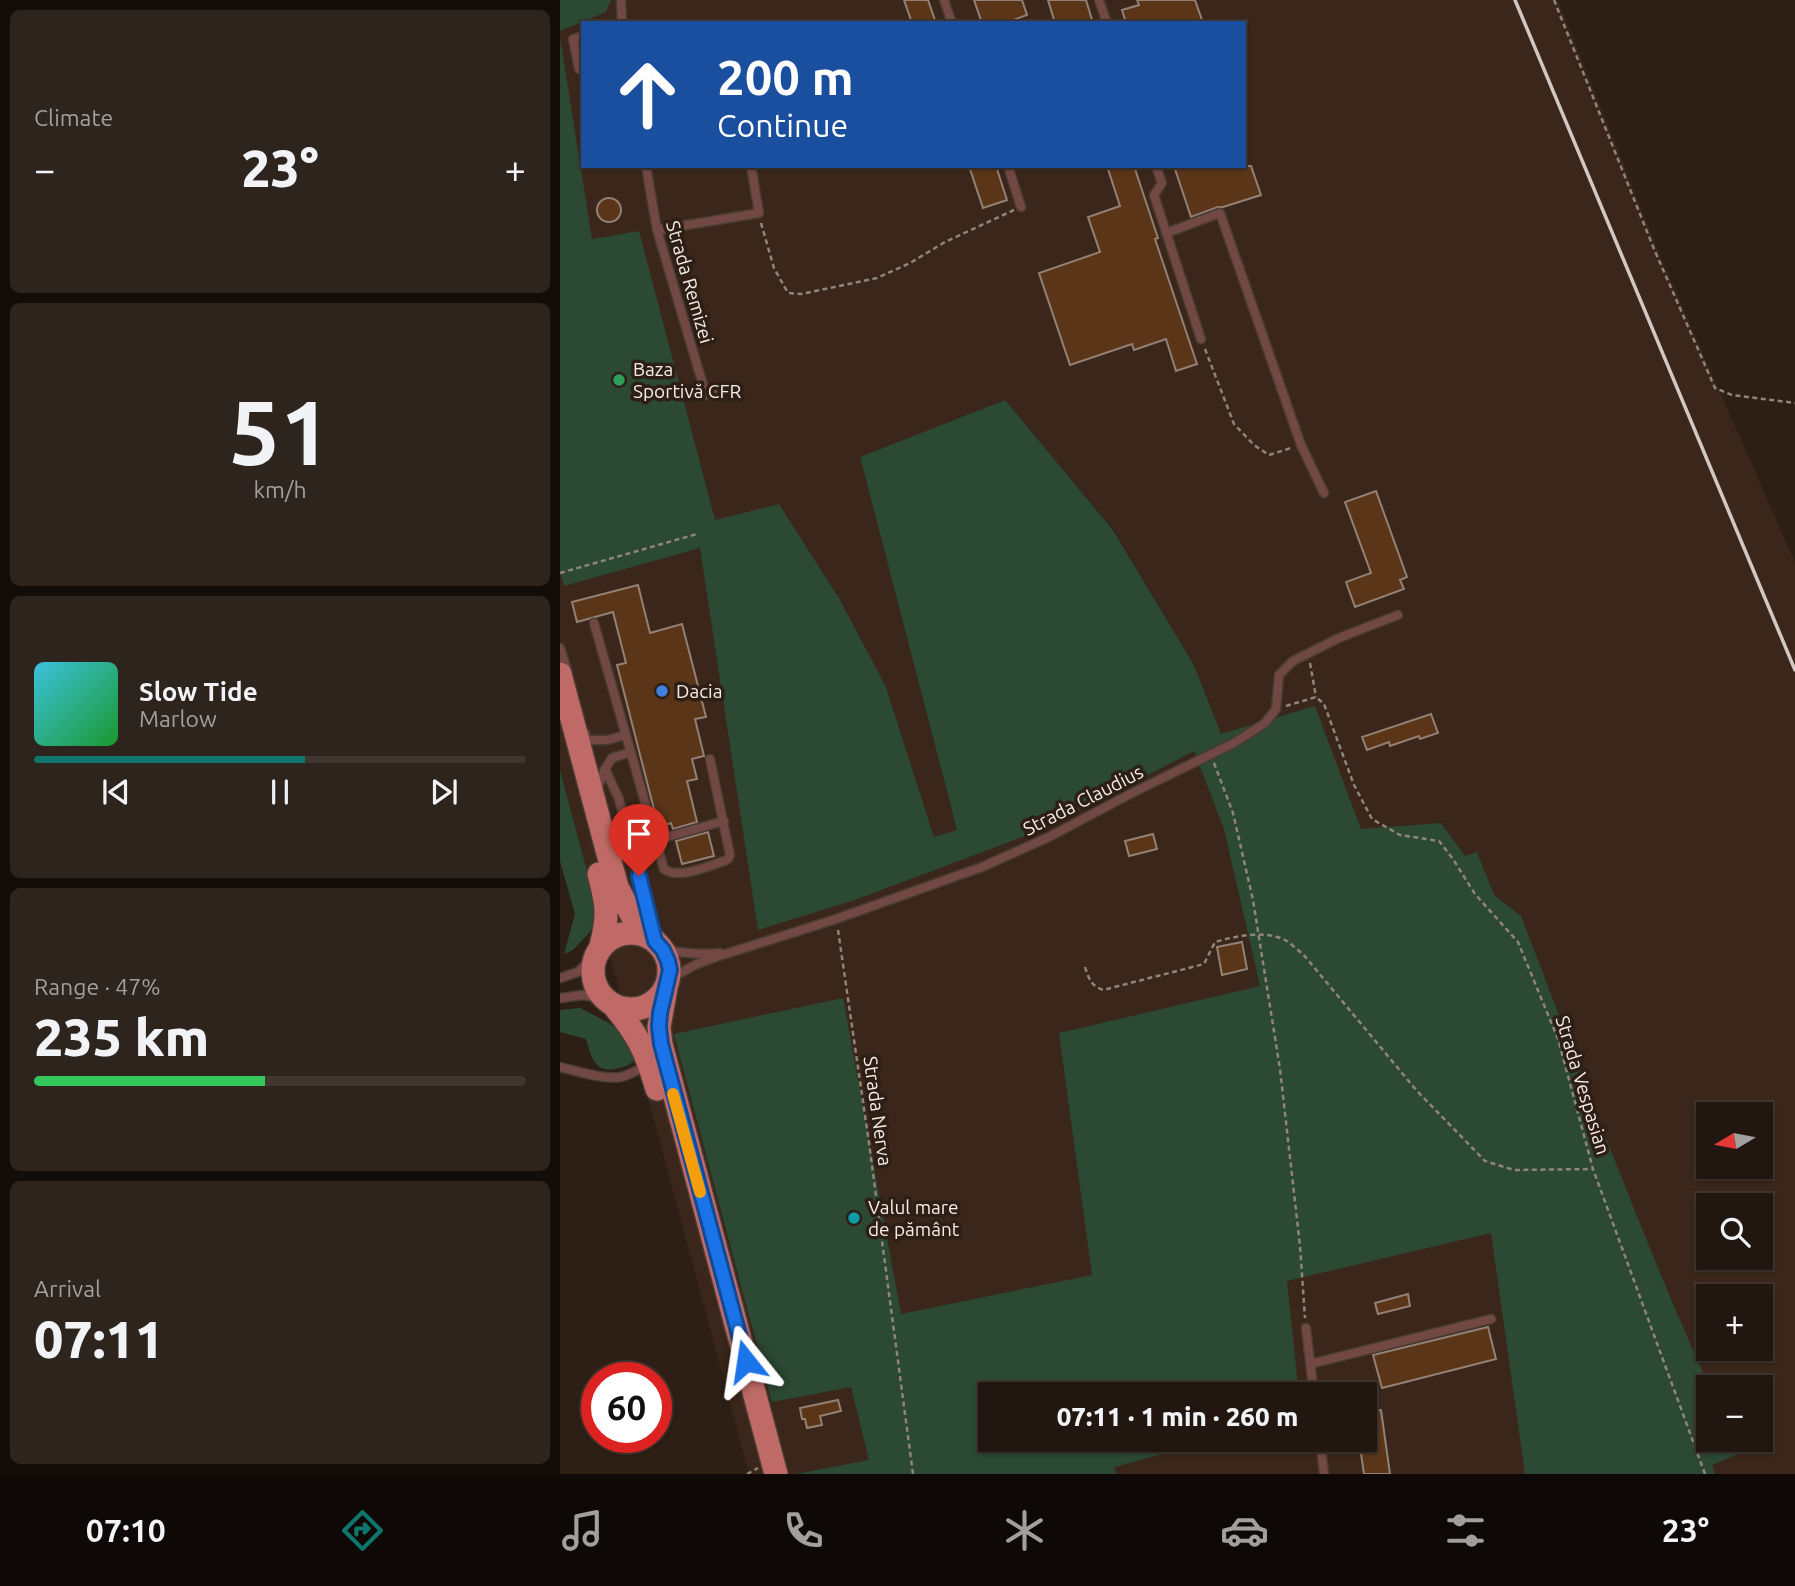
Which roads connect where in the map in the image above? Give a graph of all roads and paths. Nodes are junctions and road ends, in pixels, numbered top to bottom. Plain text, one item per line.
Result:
1 (621, 0) edge
2 (944, 0) edge
3 (1099, 0) edge
4 (1554, 0) edge
5 (622, 21) edge
6 (951, 21) edge
7 (1106, 21) edge
8 (581, 37) edge
9 (581, 68) edge
10 (646, 168) edge
11 (751, 168) edge
12 (1008, 168) edge
13 (1157, 168) edge
14 (1021, 207) joint
15 (759, 213) junction
16 (657, 230) junction
17 (1166, 233) junction
18 (1201, 339) joint
19 (715, 390) dead end
20 (1795, 403) edge
21 (1301, 445) junction
22 (1324, 494) dead end
23 (697, 534) dead end
24 (560, 573) edge
25 (1398, 615) dead end
26 (594, 623) dead end
27 (560, 648) edge
28 (1309, 653) junction
29 (560, 674) edge
30 (1316, 697) junction
31 (1276, 709) junction
32 (560, 729) edge
33 (626, 735) junction
34 (631, 752) junction
35 (1211, 754) junction
36 (710, 760) dead end
37 (605, 769) junction
38 (593, 798) junction
39 (724, 821) junction
40 (656, 841) junction
41 (836, 919) junction
42 (1258, 934) junction
43 (659, 946) junction
44 (598, 951) junction
45 (733, 951) junction
46 (1085, 967) dead end
47 (560, 978) edge
48 (667, 983) junction
49 (560, 998) edge
50 (609, 1003) junction
51 (649, 1064) junction
52 (560, 1067) edge
53 (1593, 1168) junction
54 (1491, 1320) dead end
55 (1306, 1328) joint
56 (1310, 1364) junction
57 (1312, 1382) edge
58 (1321, 1452) edge
59 (762, 1472) edge
60 (913, 1474) edge
61 (1324, 1474) edge
62 (1705, 1474) edge

1 - 5 lane
2 - 6 lane
3 - 7 lane
4 - 20 path
8 - 9 lane
10 - 16 lane, Strada Remizei
11 - 15 lane
12 - 14 lane
13 - 17 lane
14 - 15 path
15 - 16 lane
16 - 19 lane, Strada Remizei
17 - 18 lane
17 - 21 lane
18 - 21 path
21 - 22 lane
23 - 24 path
25 - 28 lane
26 - 33 lane
27 - 33 lane
28 - 30 path, Strada Vespasian
28 - 31 lane
29 - 38 main road
30 - 31 path
30 - 53 path, Strada Vespasian
31 - 35 lane, Strada Claudius
32 - 44 main road
33 - 34 lane
34 - 37 lane
34 - 40 lane
35 - 41 lane, Strada Claudius
35 - 42 path
36 - 39 lane
37 - 38 lane
37 - 43 lane
38 - 43 main road
39 - 40 lane
39 - 40 lane
41 - 45 lane, Strada Claudius
41 - 60 path, Strada Nerva
42 - 46 path
42 - 53 path
42 - 55 path
43 - 44 main road
43 - 45 lane, Strada Claudius
43 - 48 main road
44 - 47 lane
44 - 50 main road
45 - 48 lane, Strada Claudius
48 - 50 main road
48 - 59 main road
49 - 50 lane
50 - 51 main road
51 - 52 lane
51 - 59 main road
53 - 62 path, Strada Vespasian
54 - 56 lane
55 - 56 lane
56 - 57 lane
58 - 61 lane

